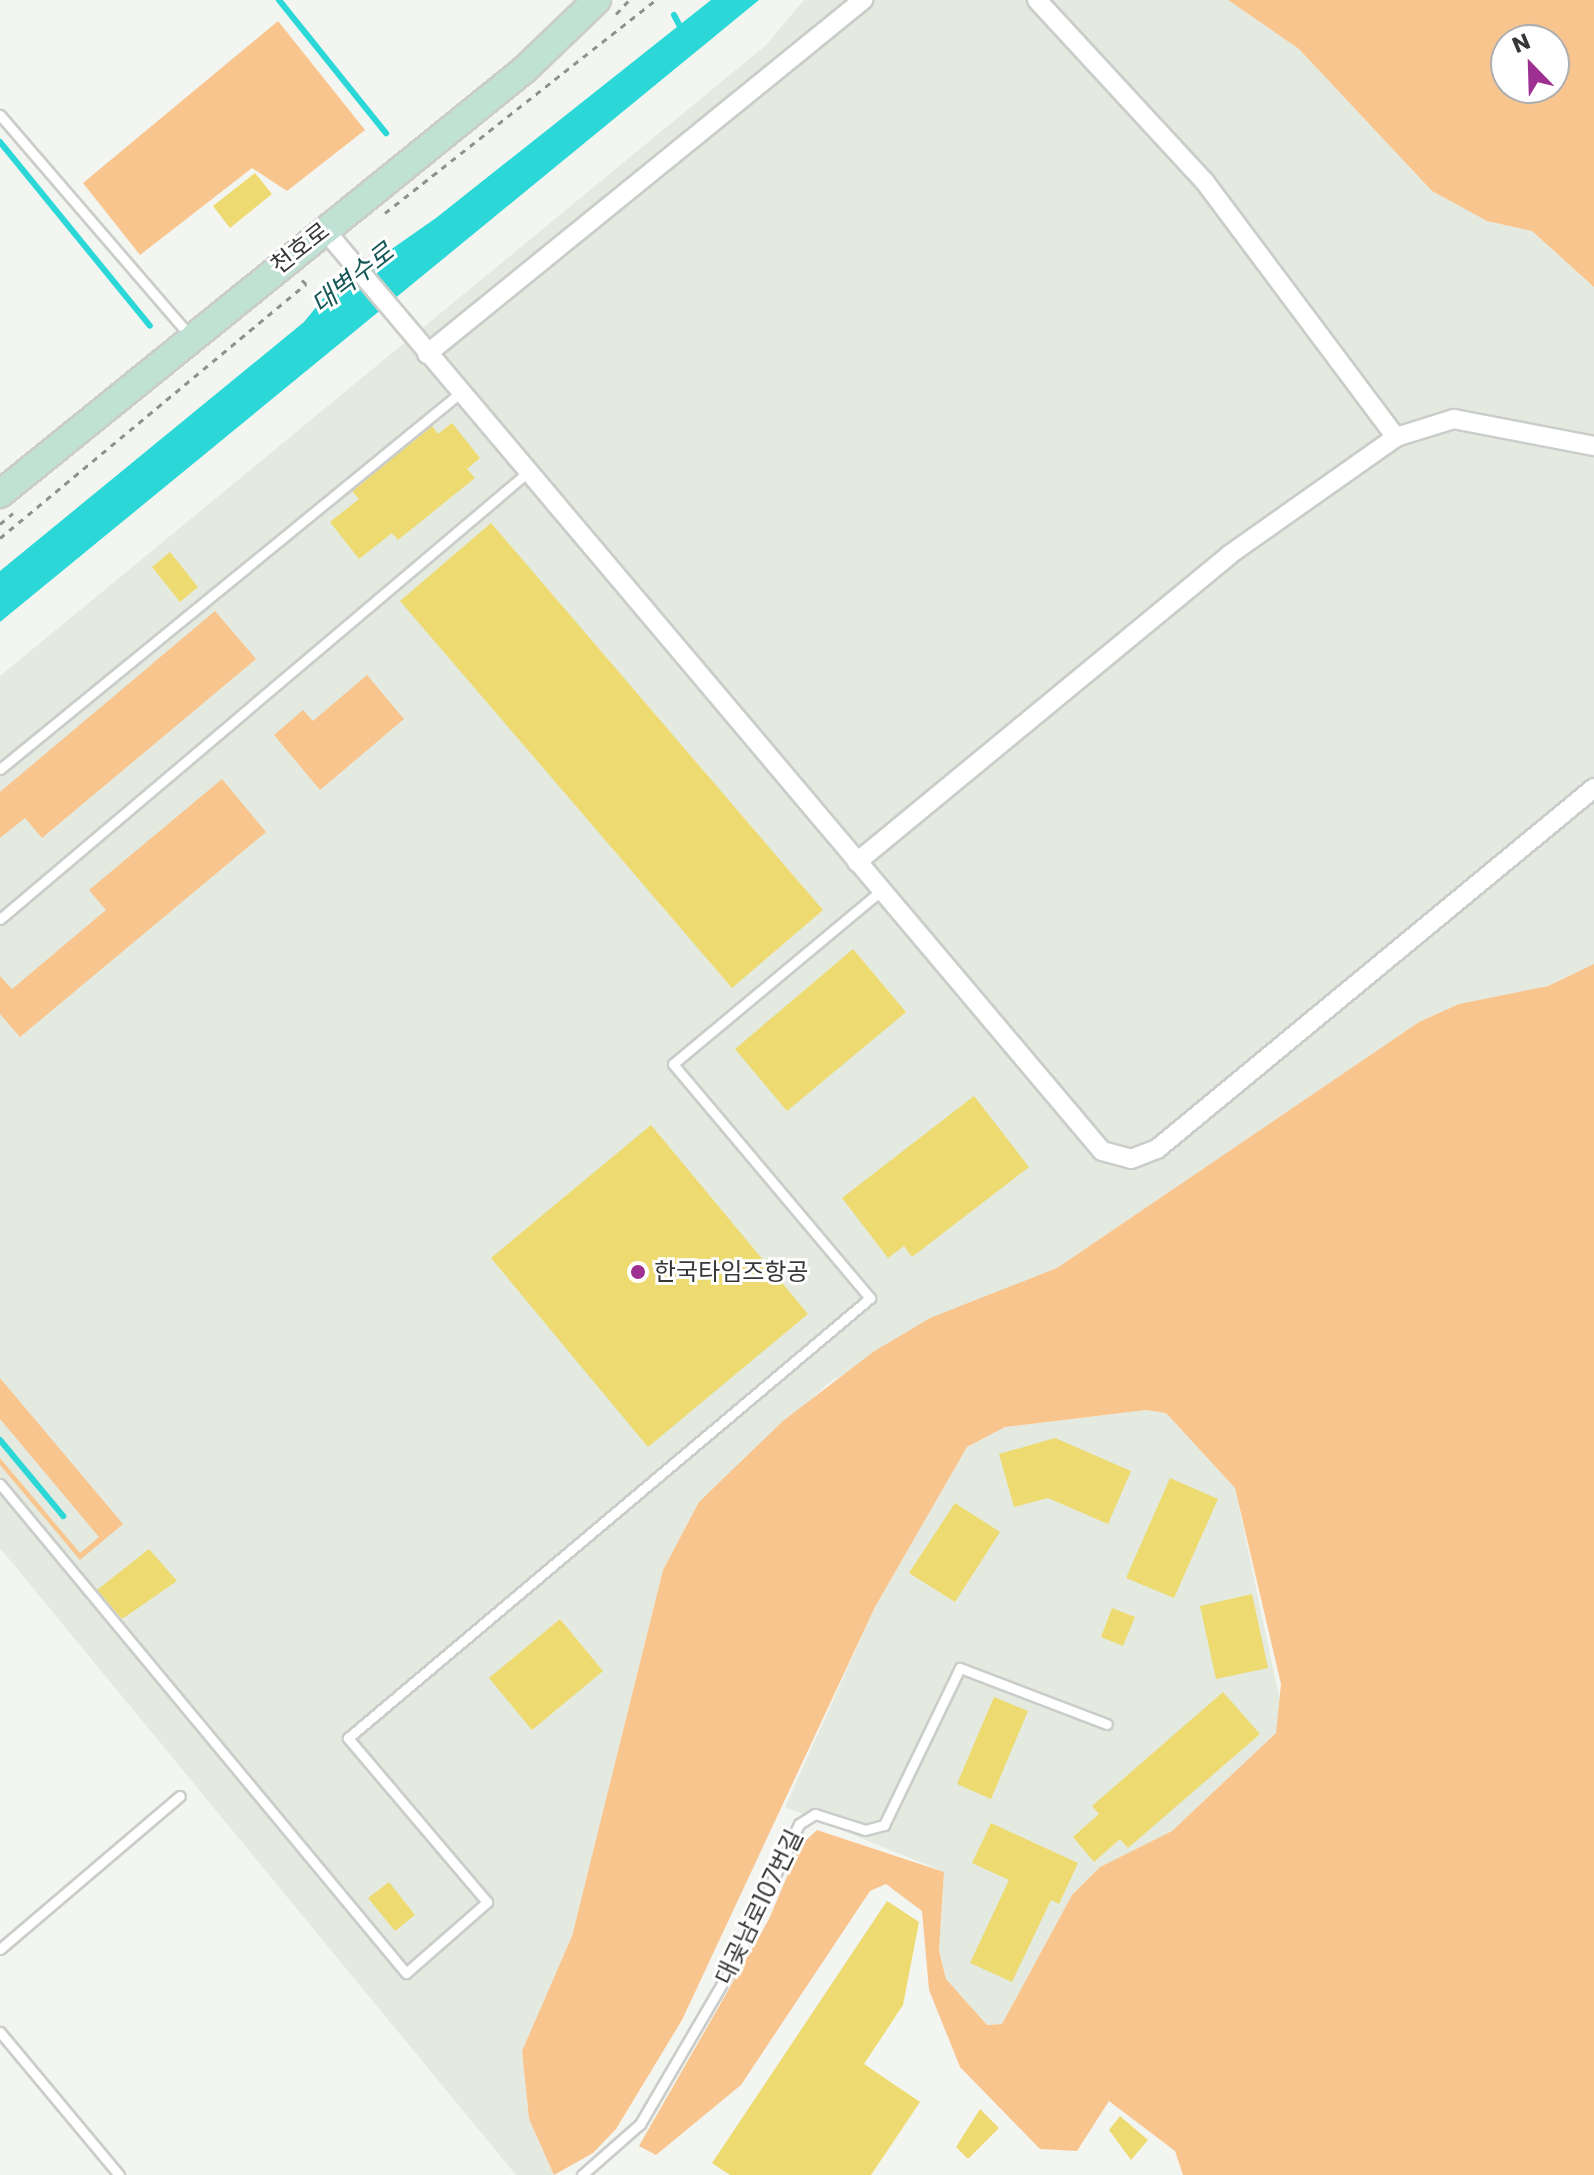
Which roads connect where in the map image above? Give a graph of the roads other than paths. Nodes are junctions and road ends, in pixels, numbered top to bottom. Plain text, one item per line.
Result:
1 (597, 0) edge
2 (863, 0) edge
3 (1037, 0) edge
4 (0, 115) edge
5 (324, 229) junction
6 (190, 336) junction
7 (427, 354) junction
8 (460, 393) junction
9 (1396, 437) junction
10 (1594, 446) edge
11 (528, 472) junction
12 (0, 494) edge
13 (0, 769) edge
14 (1594, 788) edge
15 (857, 862) junction
16 (881, 891) junction
17 (0, 919) edge
18 (0, 1484) edge
19 (1107, 1724) dead end
20 (180, 1796) dead end
21 (0, 1949) edge
22 (0, 2032) edge
23 (119, 2175) edge
24 (582, 2175) edge

1 - 5 street, 천호로
2 - 7 street
3 - 9 street
4 - 6 lane
5 - 6 street, 천호로
5 - 7 street
6 - 12 street, 천호로
7 - 8 street
8 - 11 street
8 - 13 lane
9 - 10 street
9 - 15 street
11 - 15 street
11 - 17 lane
14 - 16 street
15 - 16 street
16 - 18 lane
19 - 24 lane, 대곶남로107번길
20 - 21 lane
22 - 23 lane

